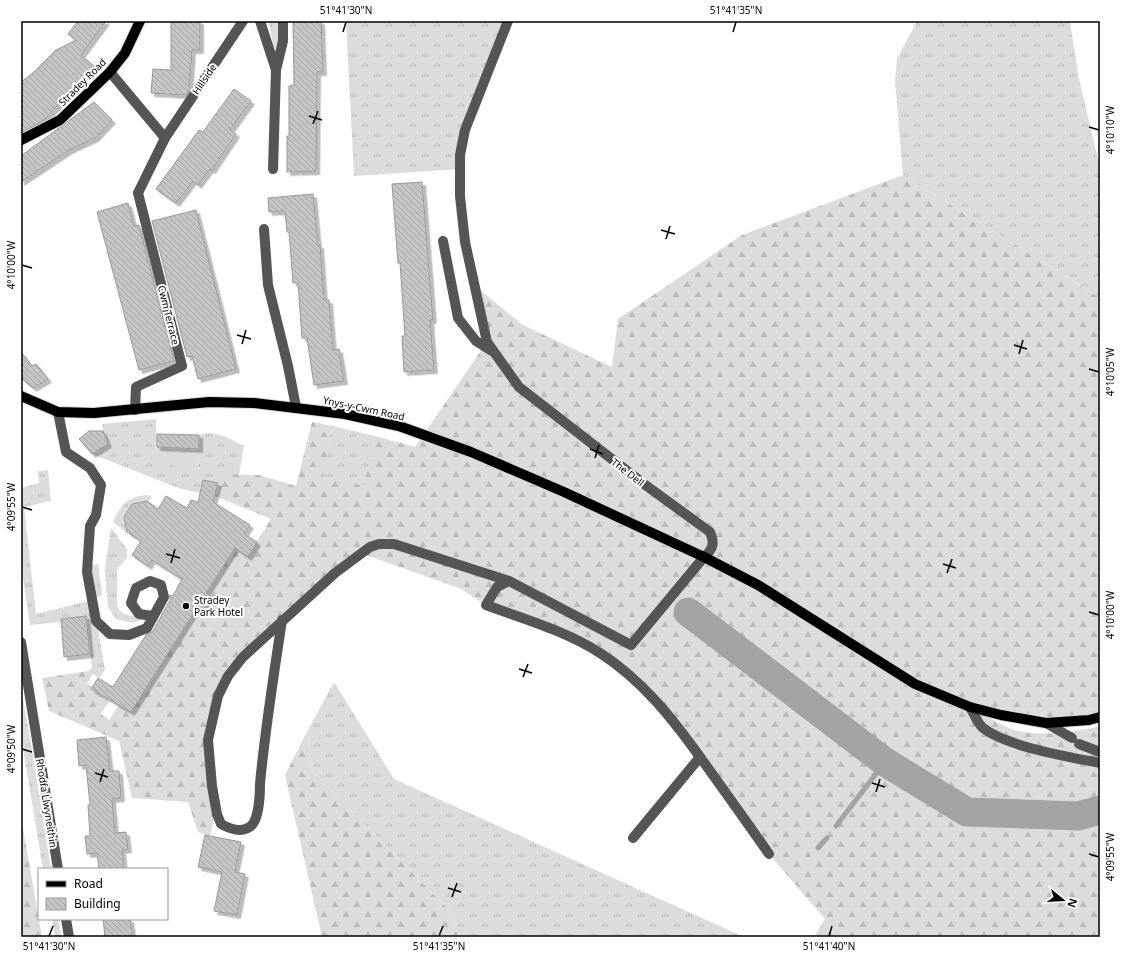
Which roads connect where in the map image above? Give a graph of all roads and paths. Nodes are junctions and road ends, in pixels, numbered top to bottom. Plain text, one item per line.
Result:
1 (140, 21) edge
2 (243, 21) edge
3 (260, 21) edge
4 (283, 21) edge
5 (508, 21) edge
6 (276, 70) junction
7 (110, 72) junction
8 (165, 138) junction
9 (21, 140) edge
10 (273, 169) dead end
11 (138, 193) joint
12 (264, 229) dead end
13 (443, 241) dead end
14 (496, 354) junction
15 (21, 396) edge
16 (296, 407) junction
17 (135, 410) junction
18 (58, 412) junction
19 (704, 557) junction
20 (509, 581) junction
21 (153, 616) dead end
22 (282, 620) junction
23 (21, 642) edge
24 (970, 708) junction
25 (1100, 717) edge
26 (1046, 723) junction
27 (1100, 752) edge
28 (700, 757) junction
29 (1100, 763) edge
30 (633, 838) dead end
31 (769, 854) dead end
32 (58, 868) edge
33 (66, 920) edge
34 (69, 937) edge

1 - 7 main road, Stradey Road
2 - 8 street, Hillside
3 - 6 street
4 - 6 street
5 - 14 street, The Dell
6 - 10 street
7 - 8 street
7 - 9 main road, Stradey Road
8 - 11 street, Hillside
11 - 17 street, Cwm Terrace
12 - 16 street
13 - 14 street, The Dell
14 - 19 street, The Dell
15 - 18 main road, Ynys-y-Cwm Road
16 - 17 main road, Ynys-y-Cwm Road
16 - 19 main road, Ynys-y-Cwm Road
17 - 18 main road, Ynys-y-Cwm Road
18 - 21 street
19 - 20 street
19 - 24 main road, Ynys-y-Cwm Road
20 - 22 street
20 - 28 street
22 - 22 street
23 - 32 street, Rhodfa Llwyneithin
24 - 26 main road, Ynys-y-Cwm Road
24 - 29 street
25 - 26 main road, Ynys-y-Cwm Road
26 - 27 street
28 - 30 street
28 - 31 street
33 - 34 street

